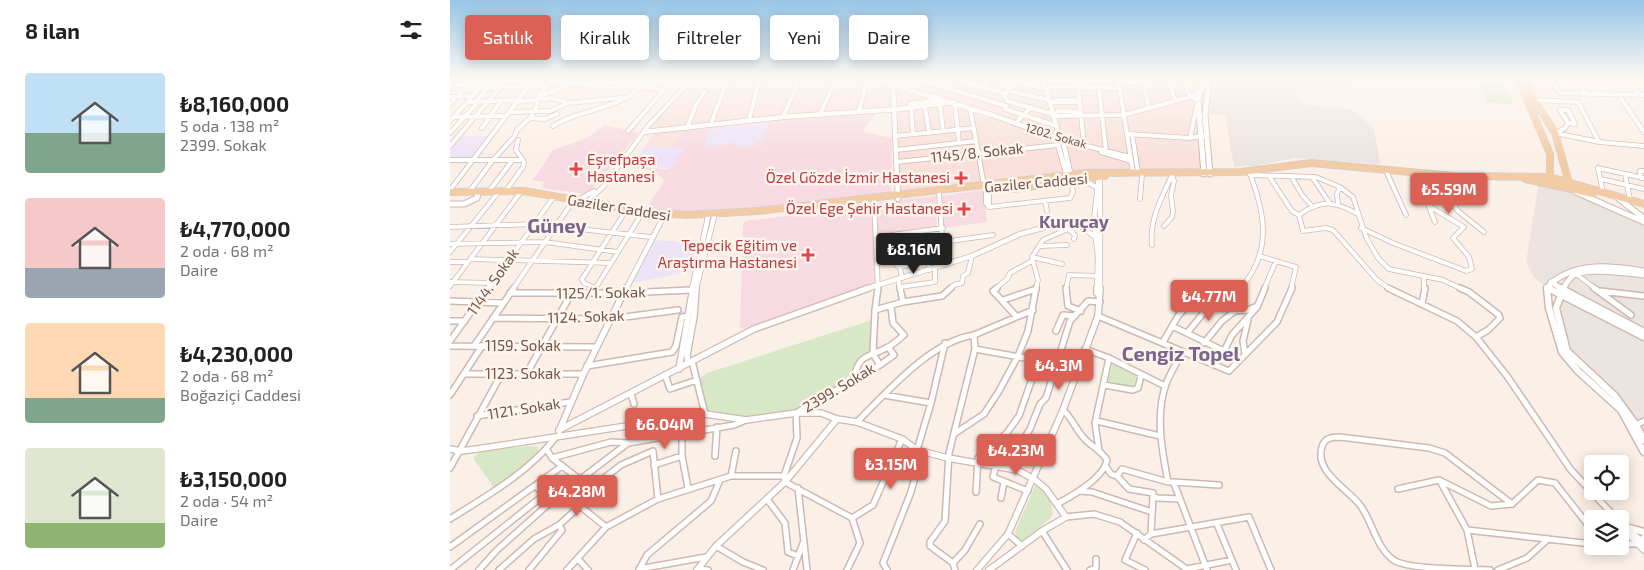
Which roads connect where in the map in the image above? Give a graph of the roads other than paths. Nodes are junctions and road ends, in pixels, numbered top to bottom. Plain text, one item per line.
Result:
1 (465, 105) edge
2 (474, 105) edge
3 (484, 105) edge
4 (499, 105) edge
5 (514, 105) edge
6 (536, 105) edge
7 (565, 105) edge
8 (611, 105) edge
9 (651, 105) edge
10 (669, 105) edge
11 (697, 105) edge
12 (718, 105) edge
13 (753, 105) edge
14 (788, 105) edge
15 (824, 105) edge
16 (861, 105) edge
17 (893, 105) edge
18 (921, 105) edge
19 (931, 105) edge
20 (942, 105) edge
21 (954, 105) edge
22 (959, 105) edge
23 (996, 105) edge
24 (1008, 105) edge
25 (1019, 105) edge
26 (1051, 105) edge
27 (1078, 105) edge
28 (1100, 105) edge
29 (1122, 105) edge
30 (1148, 105) edge
31 (1160, 105) edge
32 (1197, 105) edge
33 (1199, 105) edge
34 (1199, 105) edge
35 (1206, 105) edge
36 (1530, 105) edge
37 (1537, 105) edge
38 (1575, 105) edge
39 (1579, 105) edge
40 (1625, 105) edge
41 (925, 106) junction
42 (910, 107) junction
43 (893, 108) junction
44 (970, 108) junction
45 (1006, 108) junction
46 (1031, 108) junction
47 (1149, 108) junction
48 (859, 110) junction
49 (1568, 110) junction
50 (535, 111) junction
51 (509, 112) junction
52 (1079, 113) junction
53 (557, 114) dead end
54 (820, 114) junction
55 (1124, 114) junction
56 (1053, 115) junction
57 (1101, 115) junction
58 (1205, 115) junction
59 (506, 116) junction
60 (1025, 116) junction
61 (454, 117) junction
62 (464, 117) junction
63 (474, 117) junction
64 (490, 117) junction
65 (782, 117) junction
66 (996, 117) junction
67 (530, 118) junction
68 (749, 120) junction
69 (450, 121) edge
70 (1568, 123) junction
71 (711, 124) junction
72 (1015, 124) junction
73 (553, 126) dead end
74 (1057, 126) junction
75 (482, 128) dead end
76 (687, 128) junction
77 (974, 128) junction
78 (959, 130) junction
79 (628, 131) dead end
80 (943, 131) junction
81 (461, 132) junction
82 (644, 132) junction
83 (1644, 132) edge
84 (450, 133) edge
85 (929, 133) junction
86 (1555, 133) junction
87 (913, 134) junction
88 (1129, 134) junction
89 (895, 136) junction
90 (1203, 137) junction
91 (1190, 138) junction
92 (518, 140) dead end
93 (1062, 140) junction
94 (976, 141) junction
95 (959, 142) junction
96 (1599, 142) junction
97 (1084, 144) junction
98 (1058, 145) junction
99 (450, 146) edge
100 (1644, 146) edge
101 (896, 150) junction
102 (1106, 152) junction
103 (979, 153) junction
104 (1130, 159) junction
105 (450, 160) edge
106 (456, 160) junction
107 (474, 160) junction
108 (493, 160) junction
109 (512, 160) junction
110 (523, 160) junction
111 (896, 162) junction
112 (1550, 164) junction
113 (619, 165) junction
114 (450, 166) edge
115 (1565, 169) junction
116 (1644, 171) edge
117 (1206, 172) junction
118 (1138, 173) junction
119 (1387, 173) junction
120 (1625, 174) junction
121 (1099, 175) junction
122 (1172, 175) junction
123 (1250, 175) junction
124 (1416, 175) junction
125 (1269, 176) junction
126 (1292, 176) junction
127 (1528, 176) junction
128 (1312, 177) junction
129 (1070, 178) junction
130 (1435, 178) junction
131 (1601, 178) junction
132 (1643, 178) edge
133 (1550, 180) junction
134 (1626, 184) junction
135 (1569, 185) junction
136 (1340, 187) junction
137 (986, 188) junction
138 (1097, 188) junction
139 (1644, 189) edge
140 (450, 191) edge
141 (489, 191) junction
142 (469, 192) junction
143 (505, 192) junction
144 (597, 192) joint
145 (520, 193) junction
146 (939, 193) junction
147 (1600, 193) junction
148 (478, 194) junction
149 (497, 194) junction
150 (450, 197) edge
151 (896, 197) junction
152 (553, 198) junction
153 (1140, 199) dead end
154 (1620, 200) junction
155 (1630, 200) junction
156 (584, 201) junction
157 (874, 201) junction
158 (1045, 201) junction
159 (1329, 202) junction
160 (1338, 203) junction
161 (451, 205) edge
162 (1644, 205) edge
163 (1312, 206) junction
164 (1429, 206) junction
165 (1046, 211) dead end
166 (625, 212) junction
167 (1358, 214) junction
168 (641, 215) junction
169 (1299, 215) junction
170 (1406, 215) dead end
171 (1644, 215) edge
172 (664, 216) junction
173 (711, 216) junction
174 (1094, 220) junction
175 (1075, 221) junction
176 (1435, 222) dead end
177 (1644, 222) edge
178 (534, 224) junction
179 (495, 225) junction
180 (471, 226) junction
181 (556, 226) junction
182 (1164, 226) dead end
183 (450, 227) edge
184 (943, 228) junction
185 (1361, 228) junction
186 (1068, 229) junction
187 (613, 231) junction
188 (1484, 232) dead end
189 (629, 233) junction
190 (993, 235) dead end
191 (893, 236) junction
192 (651, 237) junction
193 (877, 237) junction
194 (1095, 237) junction
195 (1074, 239) dead end
196 (483, 242) junction
197 (520, 242) junction
198 (545, 242) junction
199 (943, 242) junction
200 (450, 244) edge
201 (457, 244) junction
202 (1041, 246) junction
203 (1067, 246) dead end
204 (1152, 246) dead end
205 (601, 249) junction
206 (894, 249) junction
207 (450, 252) edge
208 (618, 252) junction
209 (972, 256) junction
210 (1259, 256) junction
211 (1032, 259) junction
212 (507, 260) junction
213 (469, 261) junction
214 (532, 261) junction
215 (929, 261) junction
216 (1276, 261) junction
217 (450, 262) edge
218 (593, 262) junction
219 (611, 263) junction
220 (1062, 264) dead end
221 (944, 265) junction
222 (900, 267) junction
223 (935, 268) junction
224 (929, 270) junction
225 (1644, 271) edge
226 (1576, 274) junction
227 (1644, 275) edge
228 (1100, 276) junction
229 (1424, 276) junction
230 (900, 278) junction
231 (451, 283) edge
232 (491, 283) junction
233 (879, 284) junction
234 (1549, 284) junction
235 (900, 287) junction
236 (596, 288) junction
237 (1036, 289) junction
238 (692, 290) junction
239 (1598, 291) junction
240 (1562, 292) junction
241 (510, 293) junction
242 (594, 293) junction
243 (571, 294) junction
244 (623, 294) junction
245 (1231, 295) junction
246 (1644, 296) edge
247 (1003, 300) junction
248 (1214, 300) junction
249 (450, 301) edge
250 (477, 302) junction
251 (903, 302) junction
252 (1098, 302) junction
253 (503, 303) junction
254 (1422, 304) junction
255 (891, 307) junction
256 (1257, 307) junction
257 (678, 310) dead end
258 (875, 310) junction
259 (1033, 310) junction
260 (1081, 311) junction
261 (1235, 311) junction
262 (1631, 315) dead end
263 (688, 316) junction
264 (1016, 316) junction
265 (1075, 316) junction
266 (1098, 316) junction
267 (493, 318) junction
268 (1249, 318) junction
269 (610, 319) junction
270 (557, 320) junction
271 (450, 321) edge
272 (465, 321) junction
273 (1094, 323) junction
274 (1172, 326) junction
275 (1056, 331) dead end
276 (1644, 332) edge
277 (1188, 333) junction
278 (974, 334) junction
279 (1476, 337) junction
280 (1644, 338) edge
281 (450, 341) edge
282 (1163, 342) junction
283 (1204, 342) junction
284 (945, 344) junction
285 (450, 346) edge
286 (474, 346) junction
287 (482, 346) junction
288 (542, 346) junction
289 (596, 346) junction
290 (888, 347) junction
291 (975, 349) junction
292 (1085, 349) junction
293 (1182, 352) junction
294 (873, 354) junction
295 (1245, 354) junction
296 (1018, 356) junction
297 (1109, 358) junction
298 (690, 362) junction
299 (1038, 362) junction
300 (1058, 364) junction
301 (880, 365) junction
302 (587, 366) junction
303 (678, 369) junction
304 (502, 373) junction
305 (528, 373) junction
306 (464, 374) junction
307 (583, 374) junction
308 (666, 375) junction
309 (1141, 375) junction
310 (854, 379) junction
311 (697, 380) junction
312 (1104, 385) junction
313 (1165, 386) junction
314 (631, 394) junction
315 (450, 395) edge
316 (884, 395) junction
317 (570, 402) junction
318 (932, 403) junction
319 (634, 404) dead end
320 (1063, 410) junction
321 (796, 413) junction
322 (705, 414) junction
323 (477, 416) junction
324 (837, 419) junction
325 (746, 420) junction
326 (1096, 421) junction
327 (1644, 421) edge
328 (857, 422) junction
329 (1636, 425) junction
330 (718, 427) junction
331 (558, 433) junction
332 (682, 433) junction
333 (954, 434) junction
334 (1160, 436) junction
335 (902, 439) junction
336 (1644, 440) edge
337 (628, 443) junction
338 (450, 450) edge
339 (547, 450) junction
340 (916, 450) junction
341 (1100, 450) junction
342 (461, 451) junction
343 (736, 451) dead end
344 (1644, 452) edge
345 (682, 456) junction
346 (715, 456) dead end
347 (552, 458) junction
348 (948, 458) junction
349 (976, 463) junction
350 (654, 465) junction
351 (996, 465) junction
352 (562, 466) junction
353 (1006, 467) junction
354 (1106, 467) junction
355 (450, 468) edge
356 (731, 476) junction
357 (1117, 476) junction
358 (579, 479) junction
359 (784, 479) junction
360 (1034, 479) junction
361 (720, 480) junction
362 (1439, 480) junction
363 (1004, 482) junction
364 (1170, 482) junction
365 (1220, 485) dead end
366 (535, 486) junction
367 (567, 488) junction
368 (688, 488) junction
369 (798, 488) junction
370 (1398, 489) dead end
371 (1028, 491) junction
372 (1080, 491) junction
373 (976, 492) dead end
374 (545, 494) junction
375 (1153, 496) junction
376 (1001, 498) dead end
377 (658, 499) junction
378 (767, 499) junction
379 (1180, 499) junction
380 (576, 500) junction
381 (552, 501) junction
382 (1057, 504) junction
383 (1512, 504) junction
384 (580, 506) junction
385 (1607, 510) edge
386 (1152, 512) junction
387 (1066, 517) junction
388 (852, 518) junction
389 (450, 519) edge
390 (1584, 519) edge
391 (980, 524) dead end
392 (1217, 524) junction
393 (559, 525) junction
394 (1190, 527) junction
395 (1629, 527) edge
396 (606, 528) junction
397 (1466, 530) junction
398 (1042, 531) junction
399 (1629, 531) edge
400 (1644, 532) edge
401 (1137, 533) junction
402 (1008, 534) junction
403 (1151, 534) junction
404 (1548, 539) junction
405 (1144, 540) junction
406 (804, 541) junction
407 (1642, 541) edge
408 (1584, 543) edge
409 (1629, 543) edge
410 (716, 546) junction
411 (1022, 546) junction
412 (450, 547) edge
413 (1644, 550) edge
414 (798, 556) junction
415 (706, 557) junction
416 (578, 559) junction
417 (1096, 559) dead end
418 (1232, 560) junction
419 (953, 563) junction
420 (1206, 568) edge
421 (639, 569) edge
422 (698, 569) edge
423 (1095, 569) edge
424 (1475, 569) junction
425 (450, 570) edge
426 (479, 570) edge
427 (499, 570) edge
428 (529, 570) edge
429 (567, 570) edge
430 (588, 570) edge
431 (708, 570) edge
432 (763, 570) edge
433 (793, 570) edge
434 (807, 570) edge
435 (846, 570) edge
436 (887, 570) edge
437 (955, 570) edge
438 (977, 570) edge
439 (989, 570) edge
440 (1067, 570) edge
441 (1145, 570) edge
442 (1187, 570) edge
443 (1236, 570) edge
444 (1271, 570) edge
445 (1490, 570) edge
446 (1498, 570) edge

1 - 61 street
2 - 62 street
3 - 63 street
4 - 64 street
5 - 51 street
6 - 50 street
7 - 50 street
8 - 73 street
9 - 79 street
10 - 82 street
11 - 76 street
12 - 71 street
13 - 68 street
14 - 65 street
15 - 54 street
16 - 48 street
17 - 43 street
18 - 43 street
19 - 41 street
20 - 80 street
21 - 78 street
22 - 44 street, 1202. Sokak
23 - 45 street
24 - 45 street
25 - 46 street
26 - 56 street
27 - 52 street
28 - 57 street
29 - 55 street
30 - 47 street
31 - 47 street
32 - 91 street
33 - 58 main road
34 - 90 main road
35 - 58 main road
36 - 112 main road
37 - 86 main road
38 - 49 street
39 - 96 street
40 - 83 street
41 - 42 street
41 - 85 street
42 - 43 street
42 - 87 street
43 - 48 street
43 - 89 street
44 - 66 street, 1202. Sokak
44 - 77 street
45 - 60 street
45 - 66 street
46 - 56 street
46 - 60 street
47 - 55 street
48 - 54 street
49 - 70 street
49 - 70 street
50 - 51 street
50 - 67 street
51 - 59 street
52 - 56 street
52 - 57 street
52 - 97 street
53 - 67 street
54 - 65 street
55 - 57 street
55 - 88 street
56 - 74 street
57 - 102 street
58 - 90 main road
59 - 64 street
59 - 107 street
60 - 72 street
60 - 74 street
61 - 62 street
61 - 69 street
62 - 63 street
62 - 84 street
63 - 64 street
63 - 81 street
64 - 75 street
65 - 68 street
66 - 72 street, 1202. Sokak
67 - 108 street
68 - 71 street
70 - 86 street
71 - 76 street
72 - 93 street, 1202. Sokak
74 - 93 street
76 - 82 street
77 - 78 street
77 - 94 street
78 - 80 street
78 - 95 street
80 - 85 street
81 - 84 street
81 - 99 street
82 - 113 street
85 - 87 street
86 - 96 street
86 - 115 main road
87 - 89 street
88 - 91 street
88 - 104 street
88 - 118 street
89 - 101 street
90 - 91 street
90 - 117 main road
92 - 110 street
93 - 97 street, 1202. Sokak
93 - 98 street
93 - 102 street, 1202. Sokak
93 - 129 street
94 - 95 street, 1145/8. Sokak
94 - 103 street
95 - 101 street, 1145/8. Sokak
96 - 100 street
97 - 102 street, 1202. Sokak
98 - 103 street, 1145/8. Sokak
98 - 129 street
101 - 111 street
102 - 104 street, 1202. Sokak
103 - 111 street, 1145/8. Sokak
103 - 137 street
104 - 118 street
105 - 106 street
106 - 107 street
106 - 114 street
107 - 108 street
107 - 140 street
108 - 109 street
108 - 142 street
109 - 110 street
109 - 141 street
110 - 143 street
111 - 151 street
112 - 127 main road
112 - 133 main road
113 - 144 street
113 - 156 street
115 - 135 main road
115 - 147 main road
116 - 132 street
117 - 118 main road, Gaziler Caddesi
117 - 122 main road, Gaziler Caddesi
117 - 123 main road, Gaziler Caddesi
117 - 127 main road, Gaziler Caddesi
118 - 121 main road, Gaziler Caddesi
118 - 121 main road, Gaziler Caddesi
118 - 122 main road, Gaziler Caddesi
118 - 153 street
119 - 123 main road, Gaziler Caddesi
119 - 124 main road, Gaziler Caddesi
119 - 170 street
120 - 131 street
120 - 132 street
120 - 134 street
121 - 129 main road, Gaziler Caddesi
121 - 138 street
121 - 228 street
122 - 182 street
122 - 204 street
123 - 125 street
123 - 210 street
124 - 130 main road, Gaziler Caddesi
124 - 164 street
125 - 126 street
125 - 169 street
126 - 128 street
126 - 163 street
127 - 133 main road, Gaziler Caddesi
128 - 136 street
128 - 159 street
129 - 137 main road, Gaziler Caddesi
129 - 137 main road, Gaziler Caddesi
129 - 138 street
129 - 158 street
130 - 133 main road, Gaziler Caddesi
130 - 188 street
131 - 134 street
131 - 147 street
133 - 135 main road, Gaziler Caddesi
134 - 139 street
134 - 155 street
135 - 147 main road
135 - 154 main road, Gaziler Caddesi
135 - 177 main road
136 - 160 street
136 - 167 street
137 - 146 main road, Gaziler Caddesi
137 - 151 main road, Gaziler Caddesi
137 - 158 street
138 - 174 street
140 - 142 main road, Gaziler Caddesi
141 - 143 main road, Gaziler Caddesi
141 - 148 main road, Gaziler Caddesi
142 - 148 main road, Gaziler Caddesi
143 - 156 main road, Gaziler Caddesi
144 - 156 main road
145 - 149 main road, Gaziler Caddesi
145 - 152 main road, Gaziler Caddesi
145 - 179 street
146 - 151 main road, Gaziler Caddesi
146 - 184 street
147 - 154 main road
148 - 149 main road, Gaziler Caddesi
148 - 150 main road, Gaziler Caddesi
148 - 161 main road
149 - 180 street
151 - 157 main road, Gaziler Caddesi
151 - 173 main road, Gaziler Caddesi
152 - 156 main road, Gaziler Caddesi
152 - 178 street, 1144. Sokak
154 - 155 main road
154 - 162 main road
154 - 171 main road
155 - 162 main road
156 - 166 main road, Gaziler Caddesi
156 - 172 main road, Gaziler Caddesi
156 - 181 street
157 - 173 main road, Gaziler Caddesi
157 - 193 street, 2399. Sokak
158 - 165 street
159 - 160 street
159 - 163 street
160 - 167 street
163 - 169 street
164 - 176 street
164 - 185 street
166 - 168 main road, Gaziler Caddesi
166 - 187 street
167 - 185 street
168 - 172 main road, Gaziler Caddesi
168 - 189 street
169 - 254 street
172 - 173 main road, Gaziler Caddesi
172 - 192 street
173 - 238 street
173 - 298 street
174 - 175 street
174 - 194 street
175 - 186 street
175 - 194 street
175 - 209 street
178 - 179 street
178 - 181 street
178 - 197 street, 1144. Sokak
179 - 180 street
179 - 196 street
180 - 183 street
180 - 201 street
181 - 187 street
181 - 198 street
184 - 191 street
184 - 199 street
185 - 229 street
186 - 195 street
186 - 202 street
187 - 189 street
187 - 205 street
189 - 192 street
189 - 208 street
190 - 199 street
191 - 193 street
191 - 206 street
192 - 244 street
193 - 233 street, 2399. Sokak
194 - 228 street
196 - 197 street
196 - 201 street
196 - 213 street
197 - 198 street
197 - 212 street, 1144. Sokak
198 - 205 street
198 - 214 street
199 - 221 street
200 - 201 street
201 - 207 street
202 - 203 street
202 - 211 street
205 - 208 street
205 - 218 street
206 - 215 street
206 - 222 street
208 - 219 street
209 - 221 street
209 - 251 street
210 - 216 street
210 - 245 street
211 - 220 street
211 - 237 street
211 - 247 street
212 - 213 street
212 - 214 street
212 - 232 street, 1144. Sokak
213 - 217 street
213 - 231 street
214 - 218 street
214 - 241 street
215 - 222 street
215 - 224 street
216 - 256 street
216 - 295 street
218 - 219 street
218 - 236 street
219 - 236 street
221 - 223 street
222 - 230 street
223 - 224 street
223 - 235 street
224 - 230 street
225 - 234 main road
226 - 227 main road
226 - 239 street
226 - 240 main road
228 - 252 street
228 - 260 street
229 - 254 street
229 - 279 street
230 - 233 street
230 - 235 street
231 - 232 street
232 - 250 street, 1144. Sokak
233 - 258 street, 2399. Sokak
233 - 298 street
234 - 240 main road
234 - 344 main road
235 - 251 street
236 - 242 street
237 - 247 street
237 - 259 street
238 - 244 street, 1125/1. Sokak
238 - 263 street
239 - 246 street
239 - 262 street
240 - 276 main road
240 - 280 main road
240 - 329 main road
241 - 243 street, 1125/1. Sokak
241 - 253 street
242 - 243 street, 1125/1. Sokak
242 - 244 street, 1125/1. Sokak
243 - 270 street
244 - 269 street
245 - 248 street
245 - 261 street
247 - 264 street
248 - 274 street
248 - 277 street
249 - 250 street
250 - 253 street
250 - 272 street, 1144. Sokak
251 - 255 street
252 - 260 street
252 - 266 street
252 - 273 street
253 - 267 street
254 - 279 street
255 - 258 street
255 - 290 street
256 - 261 street
256 - 268 street
257 - 269 street, 1124. Sokak
258 - 294 street, 2399. Sokak
259 - 264 street
259 - 296 street
260 - 265 street
261 - 283 street
263 - 302 street
263 - 303 street
264 - 278 street
265 - 275 street
265 - 300 street
266 - 273 street
266 - 282 street
267 - 270 street, 1124. Sokak
267 - 286 street
268 - 283 street
268 - 295 street
269 - 270 street, 1124. Sokak
269 - 289 street
270 - 288 street
271 - 272 street
272 - 281 street, 1144. Sokak
273 - 292 street
274 - 277 street
274 - 282 street
277 - 283 street
278 - 284 street
278 - 291 street
279 - 385 street
282 - 293 street
284 - 316 street
284 - 318 street
285 - 286 street, 1159. Sokak
286 - 287 street, 1159. Sokak
287 - 288 street, 1159. Sokak
287 - 306 street
288 - 289 street, 1159. Sokak
288 - 305 street
289 - 302 street
290 - 294 street
290 - 301 street
291 - 296 street
291 - 333 street
292 - 297 street
292 - 320 street
293 - 295 street
293 - 313 street
294 - 301 street, 2399. Sokak
294 - 310 street
296 - 299 street
296 - 333 street
297 - 309 street
297 - 312 street
298 - 303 street
298 - 311 street
299 - 300 street
299 - 349 street
300 - 353 street
301 - 310 street, 2399. Sokak
302 - 307 street
303 - 308 street
304 - 305 street, 1123. Sokak
304 - 306 street, 1123. Sokak
304 - 323 street
305 - 307 street, 1123. Sokak
306 - 315 street
307 - 317 street
308 - 311 street
308 - 314 street
309 - 312 street
309 - 313 street
310 - 321 street, 2399. Sokak
311 - 322 street
312 - 326 street
313 - 334 street
314 - 319 street
314 - 331 street
316 - 318 street
316 - 328 street
317 - 323 street, 1121. Sokak
317 - 331 street
318 - 340 street
320 - 341 street
320 - 360 street
321 - 324 street
321 - 325 street
321 - 359 street, 2399. Sokak
322 - 325 street
322 - 331 street
323 - 342 street
324 - 328 street
324 - 359 street
325 - 330 street
326 - 334 street
326 - 341 street
327 - 329 street
328 - 335 street
329 - 336 main road
330 - 332 street
330 - 346 street
331 - 339 street
331 - 342 street
332 - 337 street
332 - 345 street
333 - 348 street
334 - 364 street
335 - 340 street
335 - 388 street
337 - 347 street
337 - 358 street
338 - 342 street
339 - 347 street
339 - 389 street
340 - 348 street
340 - 436 street
341 - 354 street
342 - 355 street
343 - 356 street
345 - 350 street
345 - 368 street
347 - 352 street
348 - 349 street
348 - 419 street
349 - 351 street
349 - 373 street
350 - 377 street
350 - 380 street
351 - 353 street
351 - 363 street
352 - 358 street
352 - 366 street
353 - 360 street
354 - 357 street
354 - 372 street
356 - 359 street
356 - 361 street
357 - 364 street
357 - 375 street
358 - 367 street
359 - 369 street
359 - 378 street
360 - 371 street
360 - 382 street
361 - 368 street
361 - 421 street
362 - 370 street
362 - 383 street
362 - 397 street
363 - 371 street
363 - 376 street
364 - 365 street
364 - 379 street
366 - 374 street
366 - 412 street
367 - 380 street
367 - 381 street
368 - 377 street
369 - 388 street
369 - 406 street
371 - 402 street
372 - 382 street
372 - 386 street
374 - 381 street
374 - 425 street
375 - 379 street
375 - 386 street
377 - 396 street
378 - 410 street
378 - 414 street
379 - 394 street
380 - 384 street
381 - 426 street
382 - 387 street
383 - 390 street
383 - 424 street
384 - 393 street
384 - 396 street
386 - 403 street
387 - 398 street
387 - 401 street
388 - 435 street
391 - 419 street
392 - 394 street
392 - 418 street
392 - 444 street
393 - 427 street
393 - 428 street
394 - 403 street
394 - 420 street
395 - 400 main road
396 - 416 street
397 - 404 street
397 - 424 street
398 - 411 street
398 - 440 street
399 - 407 street
401 - 405 street
401 - 441 street
402 - 411 street
402 - 438 street
403 - 405 street
404 - 408 street
404 - 446 street
405 - 442 street
406 - 414 street
406 - 434 street
407 - 409 street
407 - 413 street
410 - 415 street
410 - 432 street
411 - 439 street
414 - 433 street
415 - 421 street
415 - 422 street
416 - 429 street
416 - 430 street
417 - 423 street
418 - 420 street
418 - 443 street
419 - 437 street
420 - 442 street
422 - 431 street
424 - 445 street

